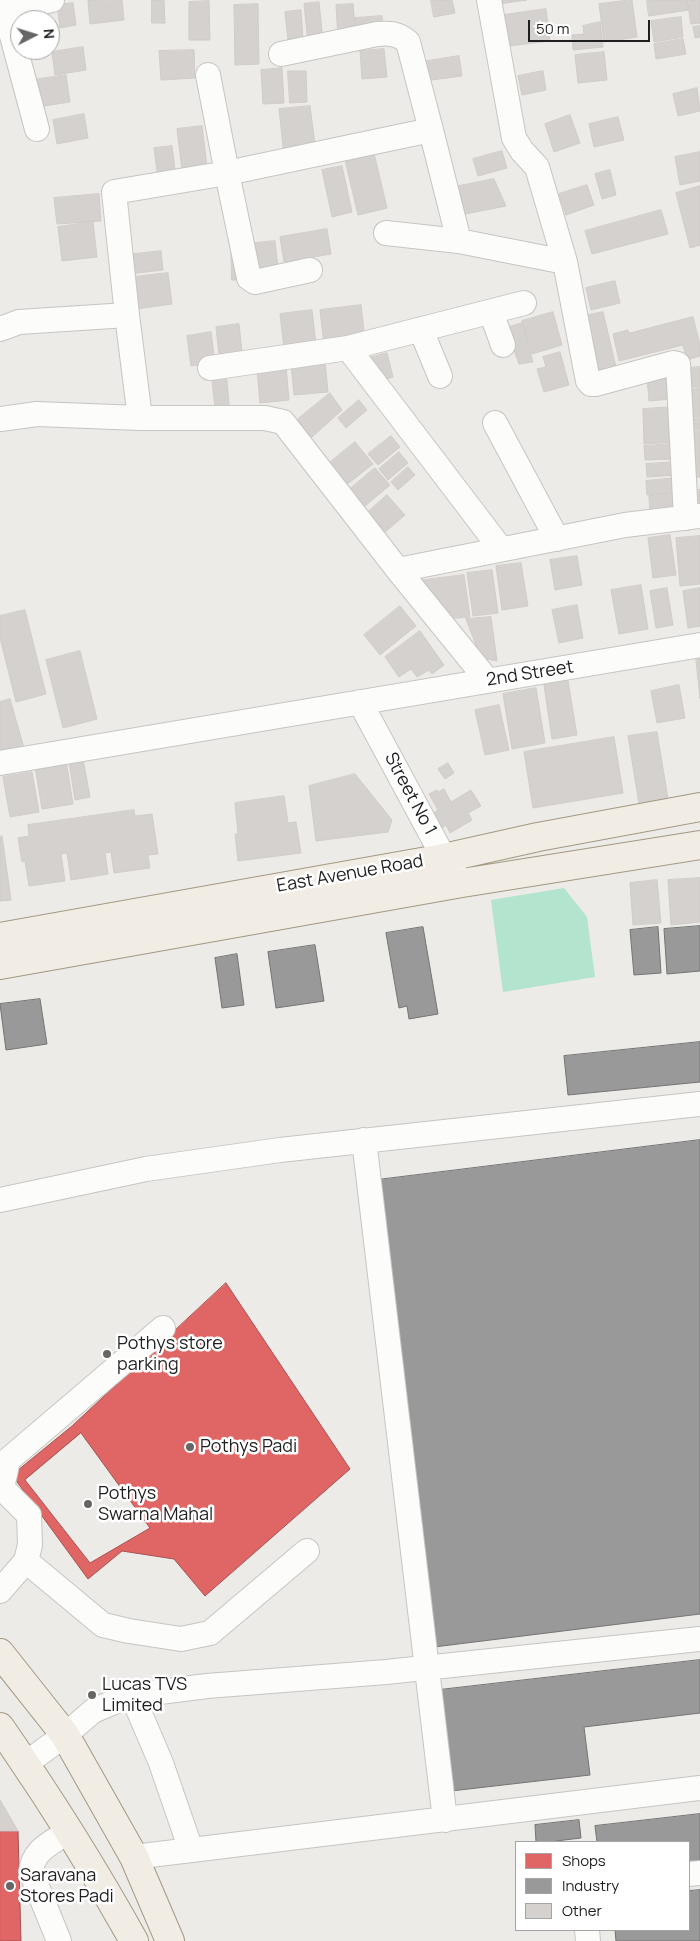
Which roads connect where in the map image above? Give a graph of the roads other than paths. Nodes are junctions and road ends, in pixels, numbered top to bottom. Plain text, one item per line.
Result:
1 (52, 0) edge
2 (488, 0) edge
3 (2, 10) edge
4 (281, 54) dead end
5 (208, 75) dead end
6 (36, 129) dead end
7 (430, 130) junction
8 (227, 173) junction
9 (386, 233) dead end
10 (459, 241) junction
11 (564, 262) junction
12 (310, 270) dead end
13 (524, 303) dead end
14 (491, 312) junction
15 (127, 315) junction
16 (0, 328) edge
17 (421, 330) junction
18 (503, 346) dead end
19 (348, 348) junction
20 (210, 368) dead end
21 (440, 376) dead end
22 (140, 418) junction
23 (0, 419) edge
24 (495, 423) dead end
25 (693, 517) edge
26 (557, 538) junction
27 (501, 549) junction
28 (398, 570) junction
29 (700, 645) edge
30 (488, 681) junction
31 (360, 702) junction
32 (0, 763) edge
33 (700, 807) edge
34 (700, 845) edge
35 (444, 858) junction
36 (462, 883) junction
37 (0, 937) edge
38 (0, 965) edge
39 (700, 1104) edge
40 (364, 1140) junction
41 (0, 1200) edge
42 (163, 1328) dead end
43 (307, 1551) dead end
44 (26, 1561) junction
45 (0, 1591) edge
46 (700, 1639) edge
47 (0, 1653) edge
48 (426, 1668) junction
49 (132, 1695) junction
50 (0, 1727) edge
51 (65, 1735) junction
52 (25, 1764) junction
53 (700, 1788) edge
54 (445, 1820) junction
55 (69, 1832) junction
56 (191, 1850) junction
57 (134, 1857) junction
58 (59, 1941) edge
59 (134, 1941) edge
60 (170, 1941) edge

1 - 3 street
2 - 11 street
3 - 6 street
4 - 7 street
5 - 8 street
7 - 8 street
7 - 10 street
8 - 12 street
8 - 15 street
9 - 10 street
10 - 11 street
11 - 25 street
13 - 14 street
14 - 17 street
14 - 18 street
15 - 16 street
15 - 22 street
17 - 19 street
17 - 21 street
19 - 20 street
19 - 27 street
22 - 23 street
22 - 28 street
24 - 26 street
25 - 26 street
26 - 27 street
27 - 28 street
28 - 30 street
29 - 30 street, 2nd Street
30 - 31 street, 2nd Street
31 - 32 street, 2nd Street
31 - 35 street, Street No 1
33 - 35 main road, East Avenue Road
34 - 36 main road, East Avenue Road
35 - 36 street, Street No 1
35 - 37 main road, East Avenue Road
36 - 38 main road, East Avenue Road
39 - 40 street
40 - 41 street
40 - 48 street
42 - 44 street
43 - 44 street
44 - 45 street
46 - 48 street
47 - 51 main road
48 - 49 street
48 - 54 street
49 - 51 street
49 - 56 street
50 - 52 main road
51 - 52 street
51 - 57 main road
52 - 55 main road
53 - 54 street
54 - 56 street
55 - 58 street
55 - 59 main road
56 - 57 street
57 - 60 main road

